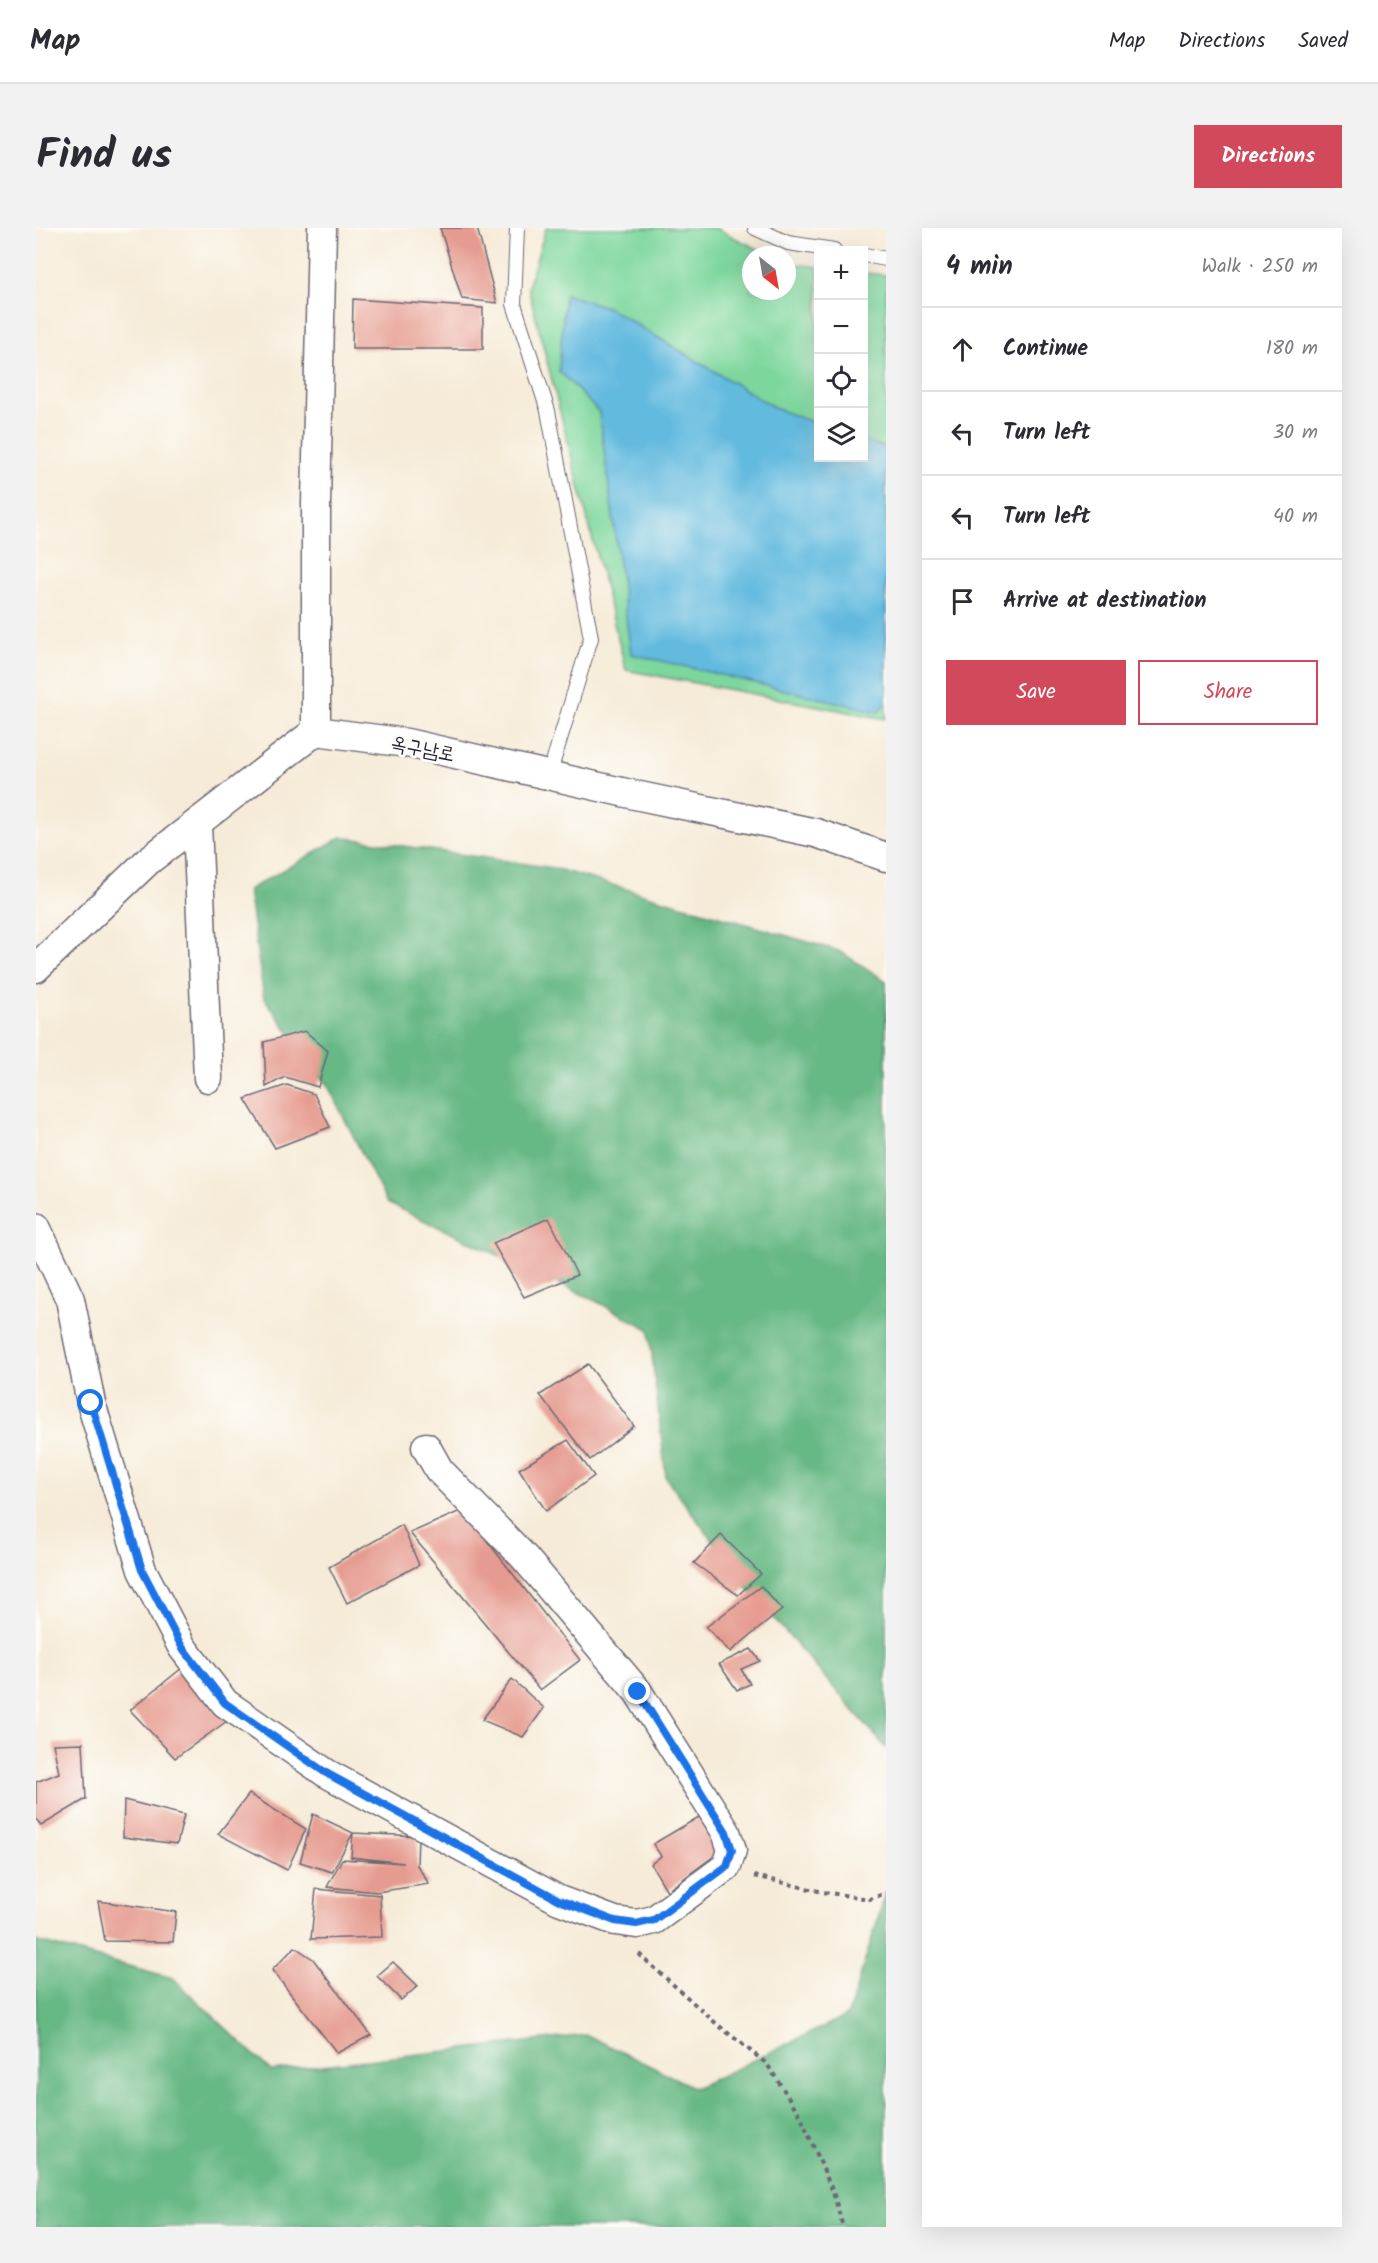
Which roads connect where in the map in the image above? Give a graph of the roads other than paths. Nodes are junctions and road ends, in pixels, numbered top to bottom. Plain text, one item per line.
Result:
1 (322, 228) edge
2 (517, 228) edge
3 (755, 228) edge
4 (814, 247) edge
5 (868, 256) edge
6 (886, 258) edge
7 (316, 731) junction
8 (549, 775) junction
9 (197, 824) junction
10 (886, 857) edge
11 (36, 968) edge
12 (208, 1078) dead end
13 (36, 1227) edge
14 (426, 1447) dead end

1 - 7 street
2 - 8 lane
3 - 4 lane
5 - 6 lane
7 - 8 street, 옥구남로
7 - 9 street
8 - 10 street, 옥구남로
9 - 11 street
9 - 12 street
13 - 14 street

